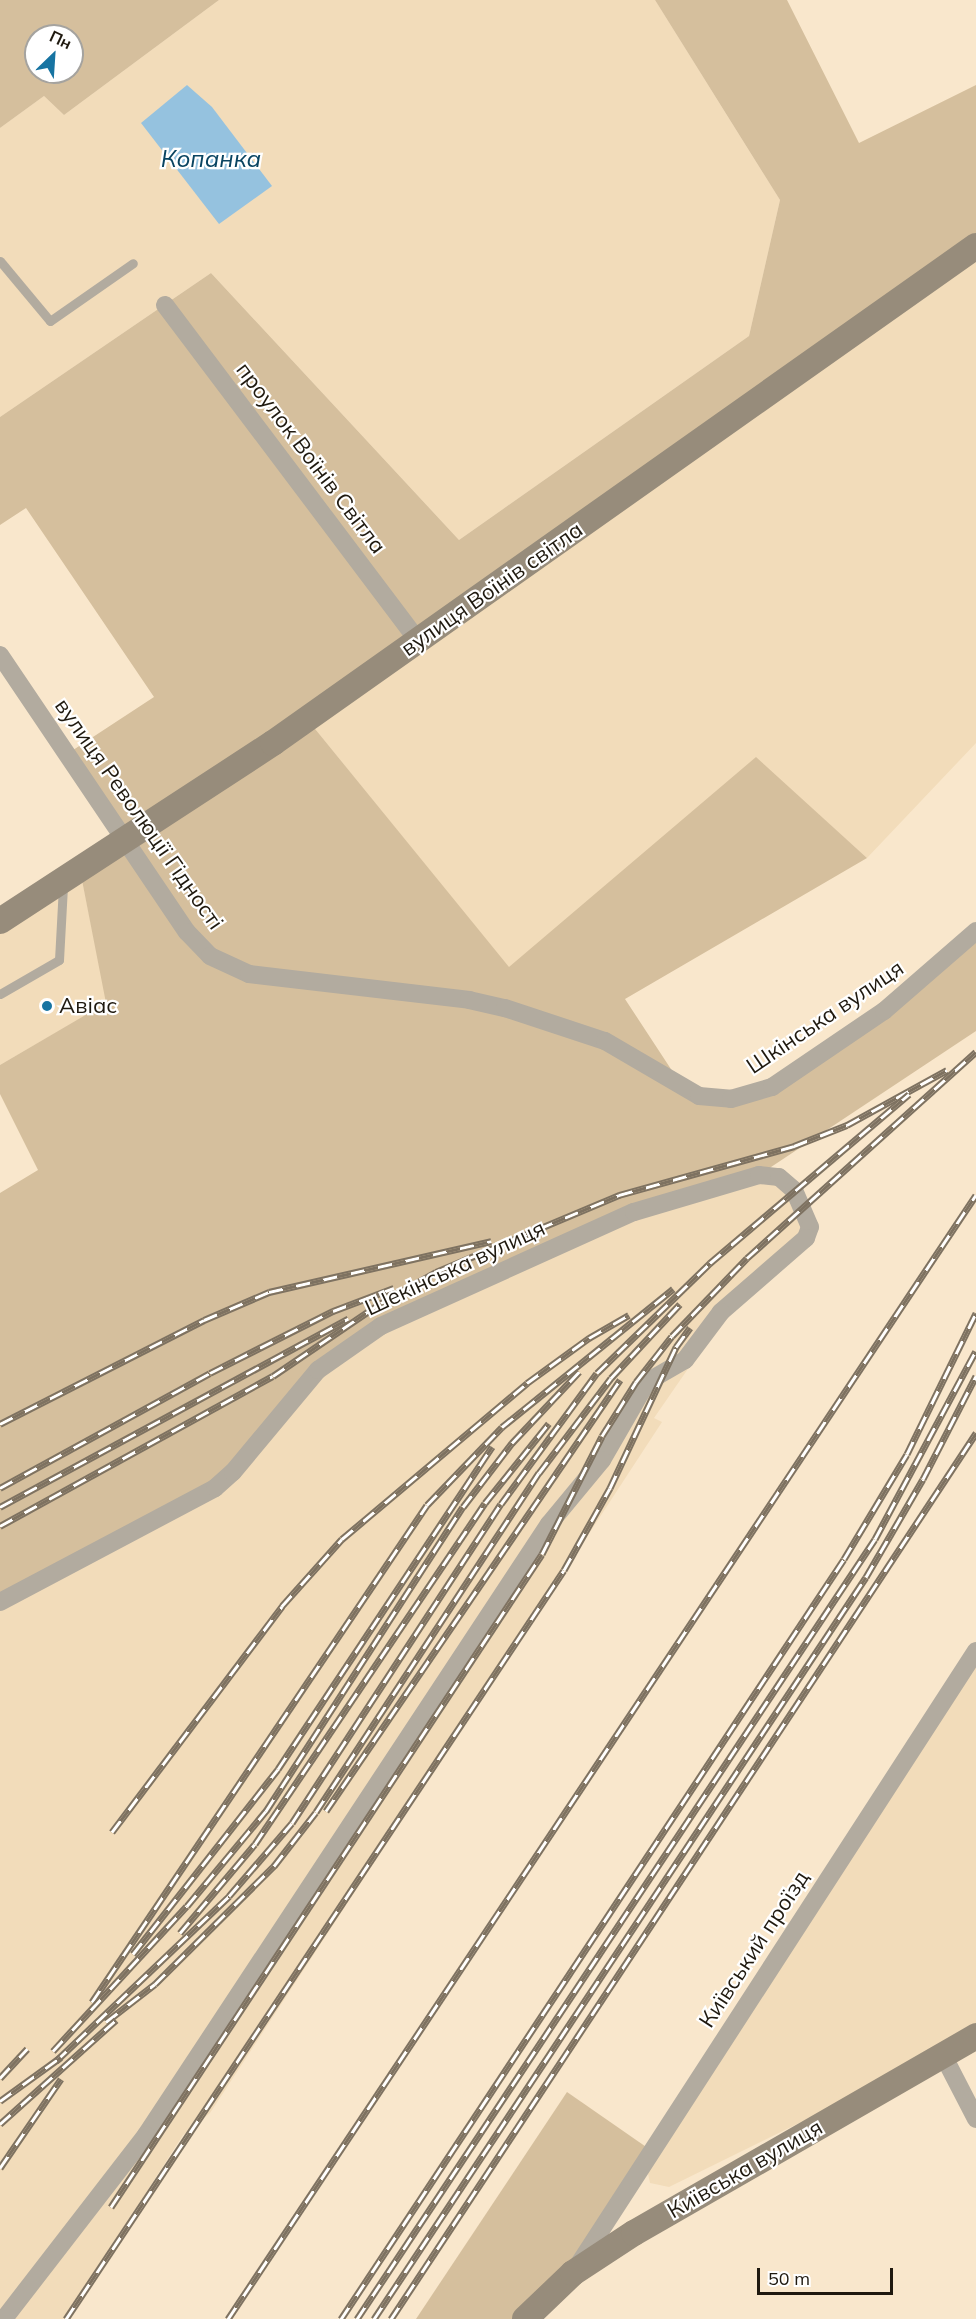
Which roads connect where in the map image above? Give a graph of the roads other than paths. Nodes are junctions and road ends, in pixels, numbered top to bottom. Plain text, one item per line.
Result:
1 (976, 246) edge
2 (0, 261) edge
3 (133, 263) dead end
4 (165, 304) dead end
5 (418, 641) junction
6 (0, 655) edge
7 (6, 676) edge
8 (125, 841) junction
9 (63, 881) junction
10 (0, 921) edge
11 (976, 931) edge
12 (0, 994) edge
13 (684, 1089) joint
14 (0, 1602) edge
15 (976, 1651) edge
16 (976, 2036) edge
17 (943, 2055) junction
18 (976, 2119) edge
19 (573, 2273) junction
20 (4, 2319) edge
21 (525, 2319) edge

1 - 5 street, вулиця Воїнів світла
2 - 3 lane
4 - 5 street, проулок Воїнів Світла
5 - 8 street, вулиця Воїнів світла
6 - 7 street, вулиця Революції Гідності
7 - 8 street, вулиця Революції Гідності
8 - 9 street, вулиця Воїнів світла
8 - 13 street, вулиця Революції Гідності
9 - 10 street, вулиця Воїнів світла
9 - 12 lane
11 - 13 street, Шкінська вулиця
14 - 20 street, Шекінська вулиця
15 - 19 street, Київський проїзд
16 - 17 street, Київська вулиця
17 - 18 street
17 - 19 street, Київська вулиця
19 - 21 street, Київська вулиця

